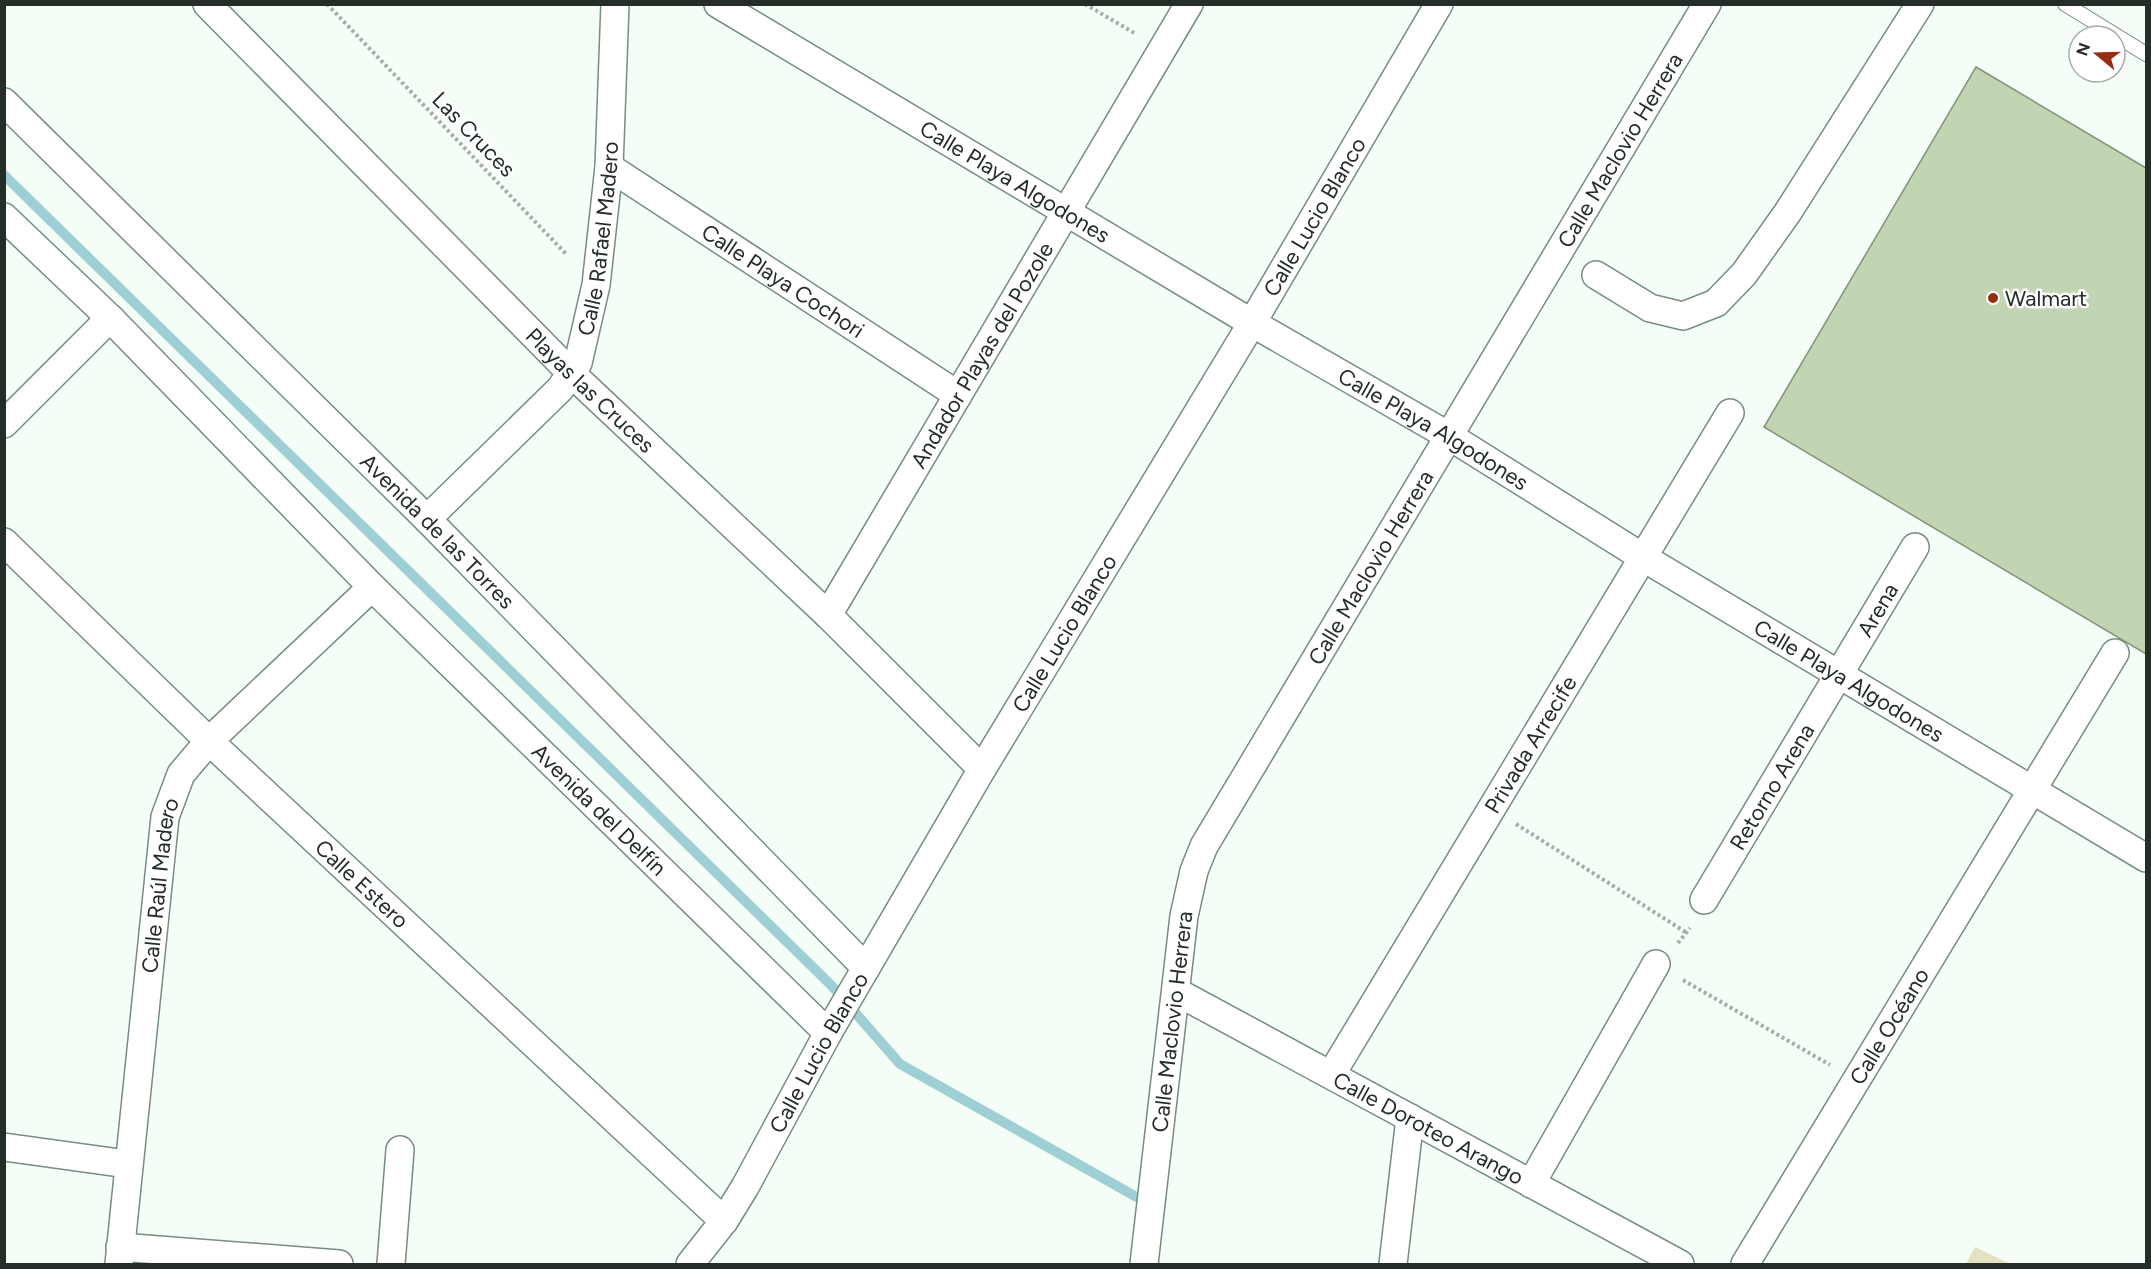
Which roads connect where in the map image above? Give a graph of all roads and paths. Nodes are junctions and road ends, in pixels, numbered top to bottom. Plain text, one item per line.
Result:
1 (207, 4) edge
2 (327, 4) edge
3 (615, 4) edge
4 (718, 4) edge
5 (1085, 4) edge
6 (1189, 4) edge
7 (1439, 4) edge
8 (1707, 4) edge
9 (1920, 4) edge
10 (2065, 4) edge
11 (1162, 50) junction
12 (2146, 54) edge
13 (4, 102) edge
14 (609, 167) junction
15 (1066, 212) junction
16 (4, 218) edge
17 (1596, 276) dead end
18 (596, 285) junction
19 (110, 318) junction
20 (1252, 323) junction
21 (572, 374) junction
22 (958, 394) junction
23 (1730, 413) dead end
24 (4, 424) edge
25 (1449, 436) junction
26 (427, 519) junction
27 (4, 542) edge
28 (1915, 547) dead end
29 (1644, 558) junction
30 (372, 587) junction
31 (828, 615) junction
32 (2115, 653) dead end
33 (1837, 673) junction
34 (209, 741) junction
35 (982, 769) junction
36 (2032, 790) junction
37 (1493, 809) junction
38 (2146, 858) edge
39 (1704, 900) joint
40 (1687, 933) junction
41 (1656, 964) junction
42 (866, 968) junction
43 (1177, 992) junction
44 (828, 1033) junction
45 (1331, 1075) junction
46 (1856, 1081) junction
47 (1410, 1118) junction
48 (4, 1147) edge
49 (400, 1150) dead end
50 (127, 1164) junction
51 (1531, 1184) junction
52 (724, 1221) junction
53 (119, 1256) edge
54 (1649, 1256) edge
55 (339, 1264) edge
56 (392, 1264) edge
57 (690, 1264) edge
58 (1144, 1264) edge
59 (1393, 1264) edge
60 (1680, 1264) edge
61 (1745, 1264) edge

1 - 21 street, Playas las Cruces
2 - 18 path, Las Cruces
3 - 14 street, Calle Rafael Madero
4 - 15 street, Calle Playa Algodones
5 - 11 path
6 - 11 street, Andador Playas del Pozole
7 - 20 street, Calle Lucio Blanco
8 - 25 street, Calle Maclovio Herrera
9 - 17 street
10 - 12 lane
11 - 15 street, Andador Playas del Pozole
13 - 26 street, Avenida de las Torres
14 - 18 street, Calle Rafael Madero
14 - 22 street, Calle Playa Cochori
15 - 20 street, Calle Playa Algodones
15 - 22 street, Andador Playas del Pozole
16 - 19 street
18 - 21 street, Calle Rafael Madero
19 - 24 street
19 - 30 street
20 - 25 street, Calle Playa Algodones
20 - 35 street, Calle Lucio Blanco
21 - 26 street, Calle Rafael Madero
21 - 31 street, Playas las Cruces
22 - 31 street, Andador Playas del Pozole
23 - 29 street, Privada Arrecife
25 - 29 street, Calle Playa Algodones
25 - 43 street, Calle Maclovio Herrera
26 - 42 street, Avenida de las Torres
27 - 34 street, Calle Estero
28 - 33 street, Arena
29 - 33 street, Calle Playa Algodones
29 - 37 street, Privada Arrecife
30 - 34 street, Calle Raúl Madero
30 - 44 street, Avenida del Delfín
31 - 35 street, Playas las Cruces
32 - 36 street, Calle Océano
33 - 36 street, Calle Playa Algodones
33 - 39 street, Retorno Arena
34 - 50 street, Calle Raúl Madero
34 - 52 street, Calle Estero
35 - 42 street, Calle Lucio Blanco
36 - 38 street, Calle Playa Algodones
36 - 46 street, Calle Océano
37 - 40 path
37 - 45 street, Privada Arrecife
39 - 40 path
40 - 41 path
41 - 46 path
41 - 51 street
42 - 44 street, Calle Lucio Blanco
43 - 45 street, Calle Doroteo Arango
43 - 58 street, Calle Maclovio Herrera
44 - 52 street, Calle Lucio Blanco
45 - 47 street, Calle Doroteo Arango
46 - 61 street, Calle Océano
47 - 51 street, Calle Doroteo Arango
47 - 59 street
48 - 50 street
49 - 56 street
50 - 53 street, Calle Raúl Madero
51 - 54 street, Calle Doroteo Arango
52 - 57 street, Calle Lucio Blanco
53 - 55 street
54 - 60 street, Calle Doroteo Arango

